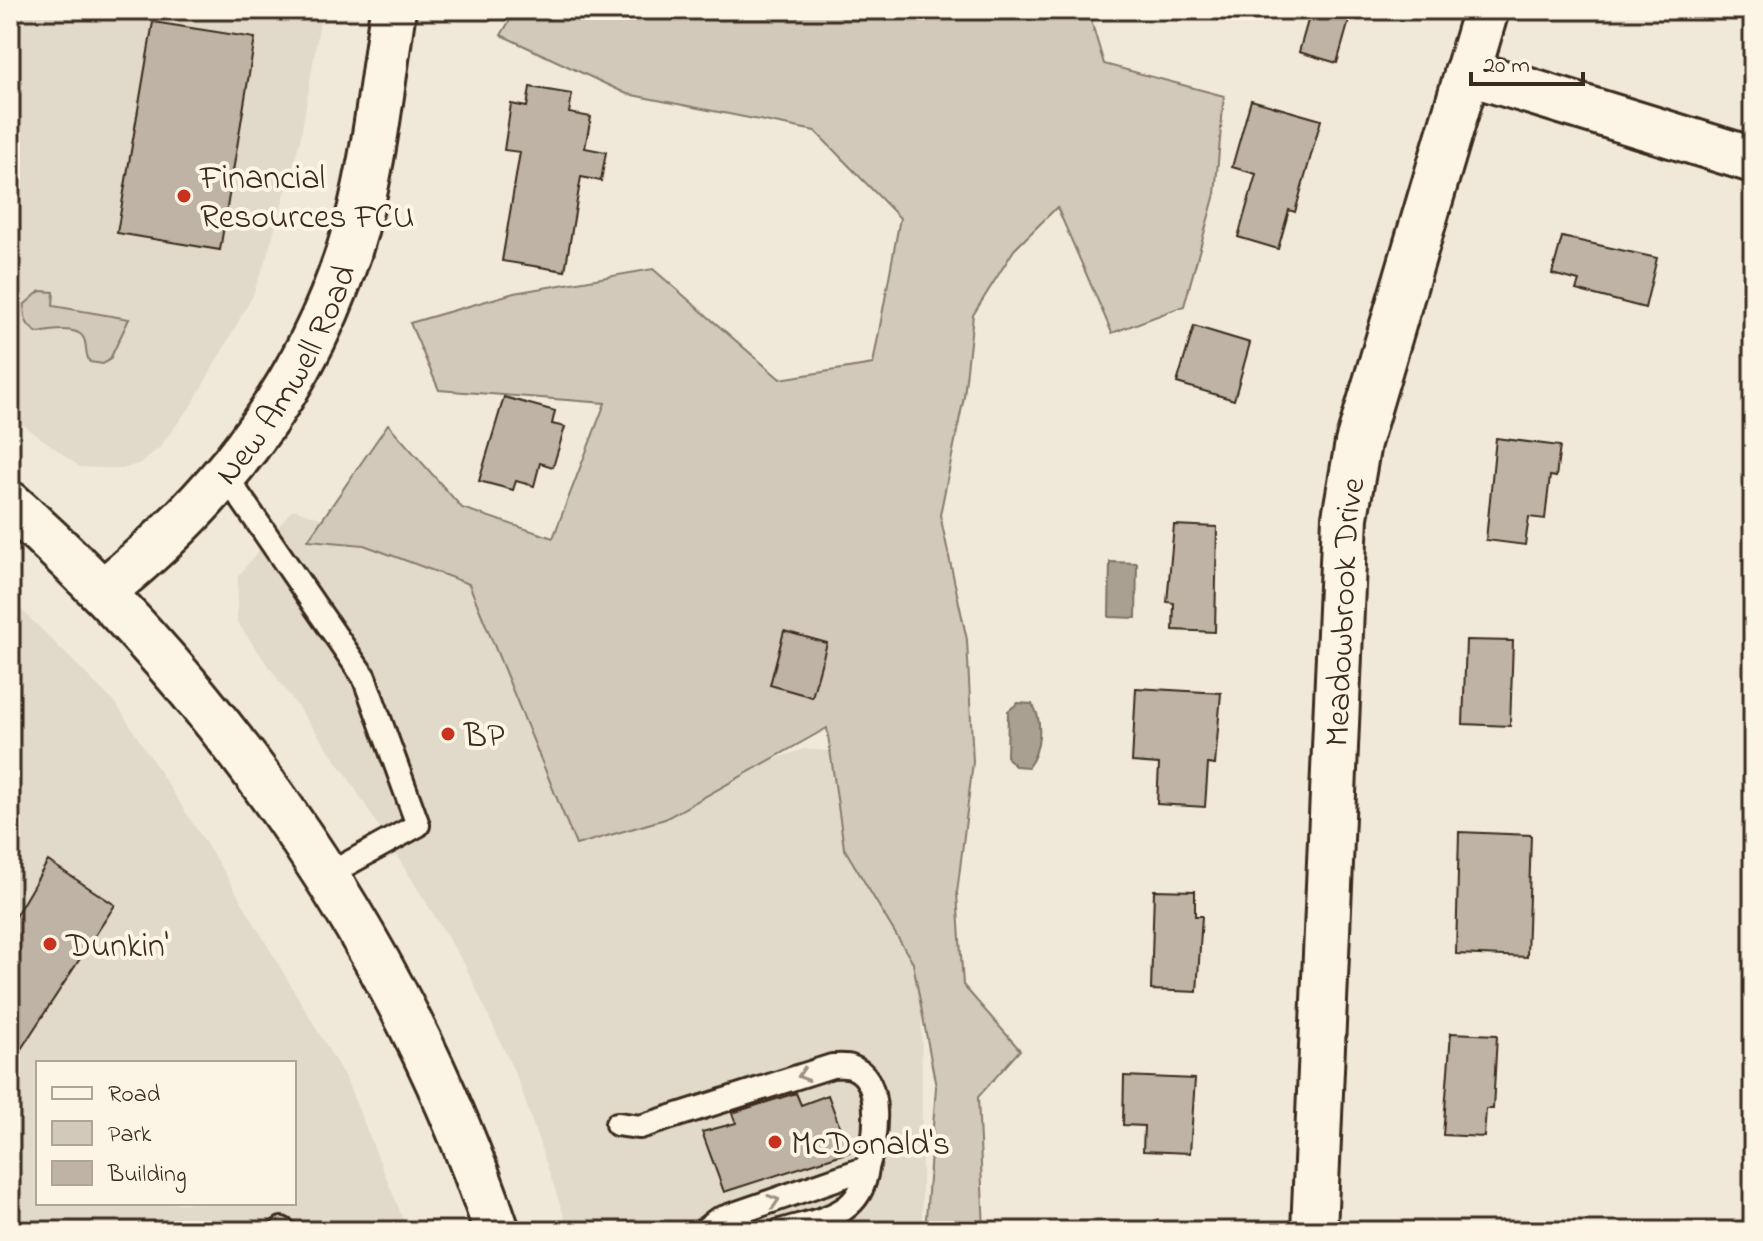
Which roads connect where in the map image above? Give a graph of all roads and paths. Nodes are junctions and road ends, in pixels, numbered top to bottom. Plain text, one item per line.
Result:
1 (393, 10) edge
2 (1486, 10) edge
3 (1467, 72) junction
4 (1753, 160) edge
5 (225, 475) junction
6 (10, 504) edge
7 (102, 592) junction
8 (327, 875) junction
9 (617, 1124) dead end
10 (867, 1168) junction
11 (497, 1231) edge
12 (703, 1231) edge
13 (780, 1231) edge
14 (1314, 1231) edge

1 - 5 street, New Amwell Road
2 - 3 street, Meadowbrook Drive
3 - 4 street
3 - 14 street, Meadowbrook Drive
5 - 7 street, New Amwell Road
5 - 8 lane
6 - 7 street
7 - 8 street
8 - 11 street
10 -> 9 lane
12 -> 10 lane
10 - 13 lane

